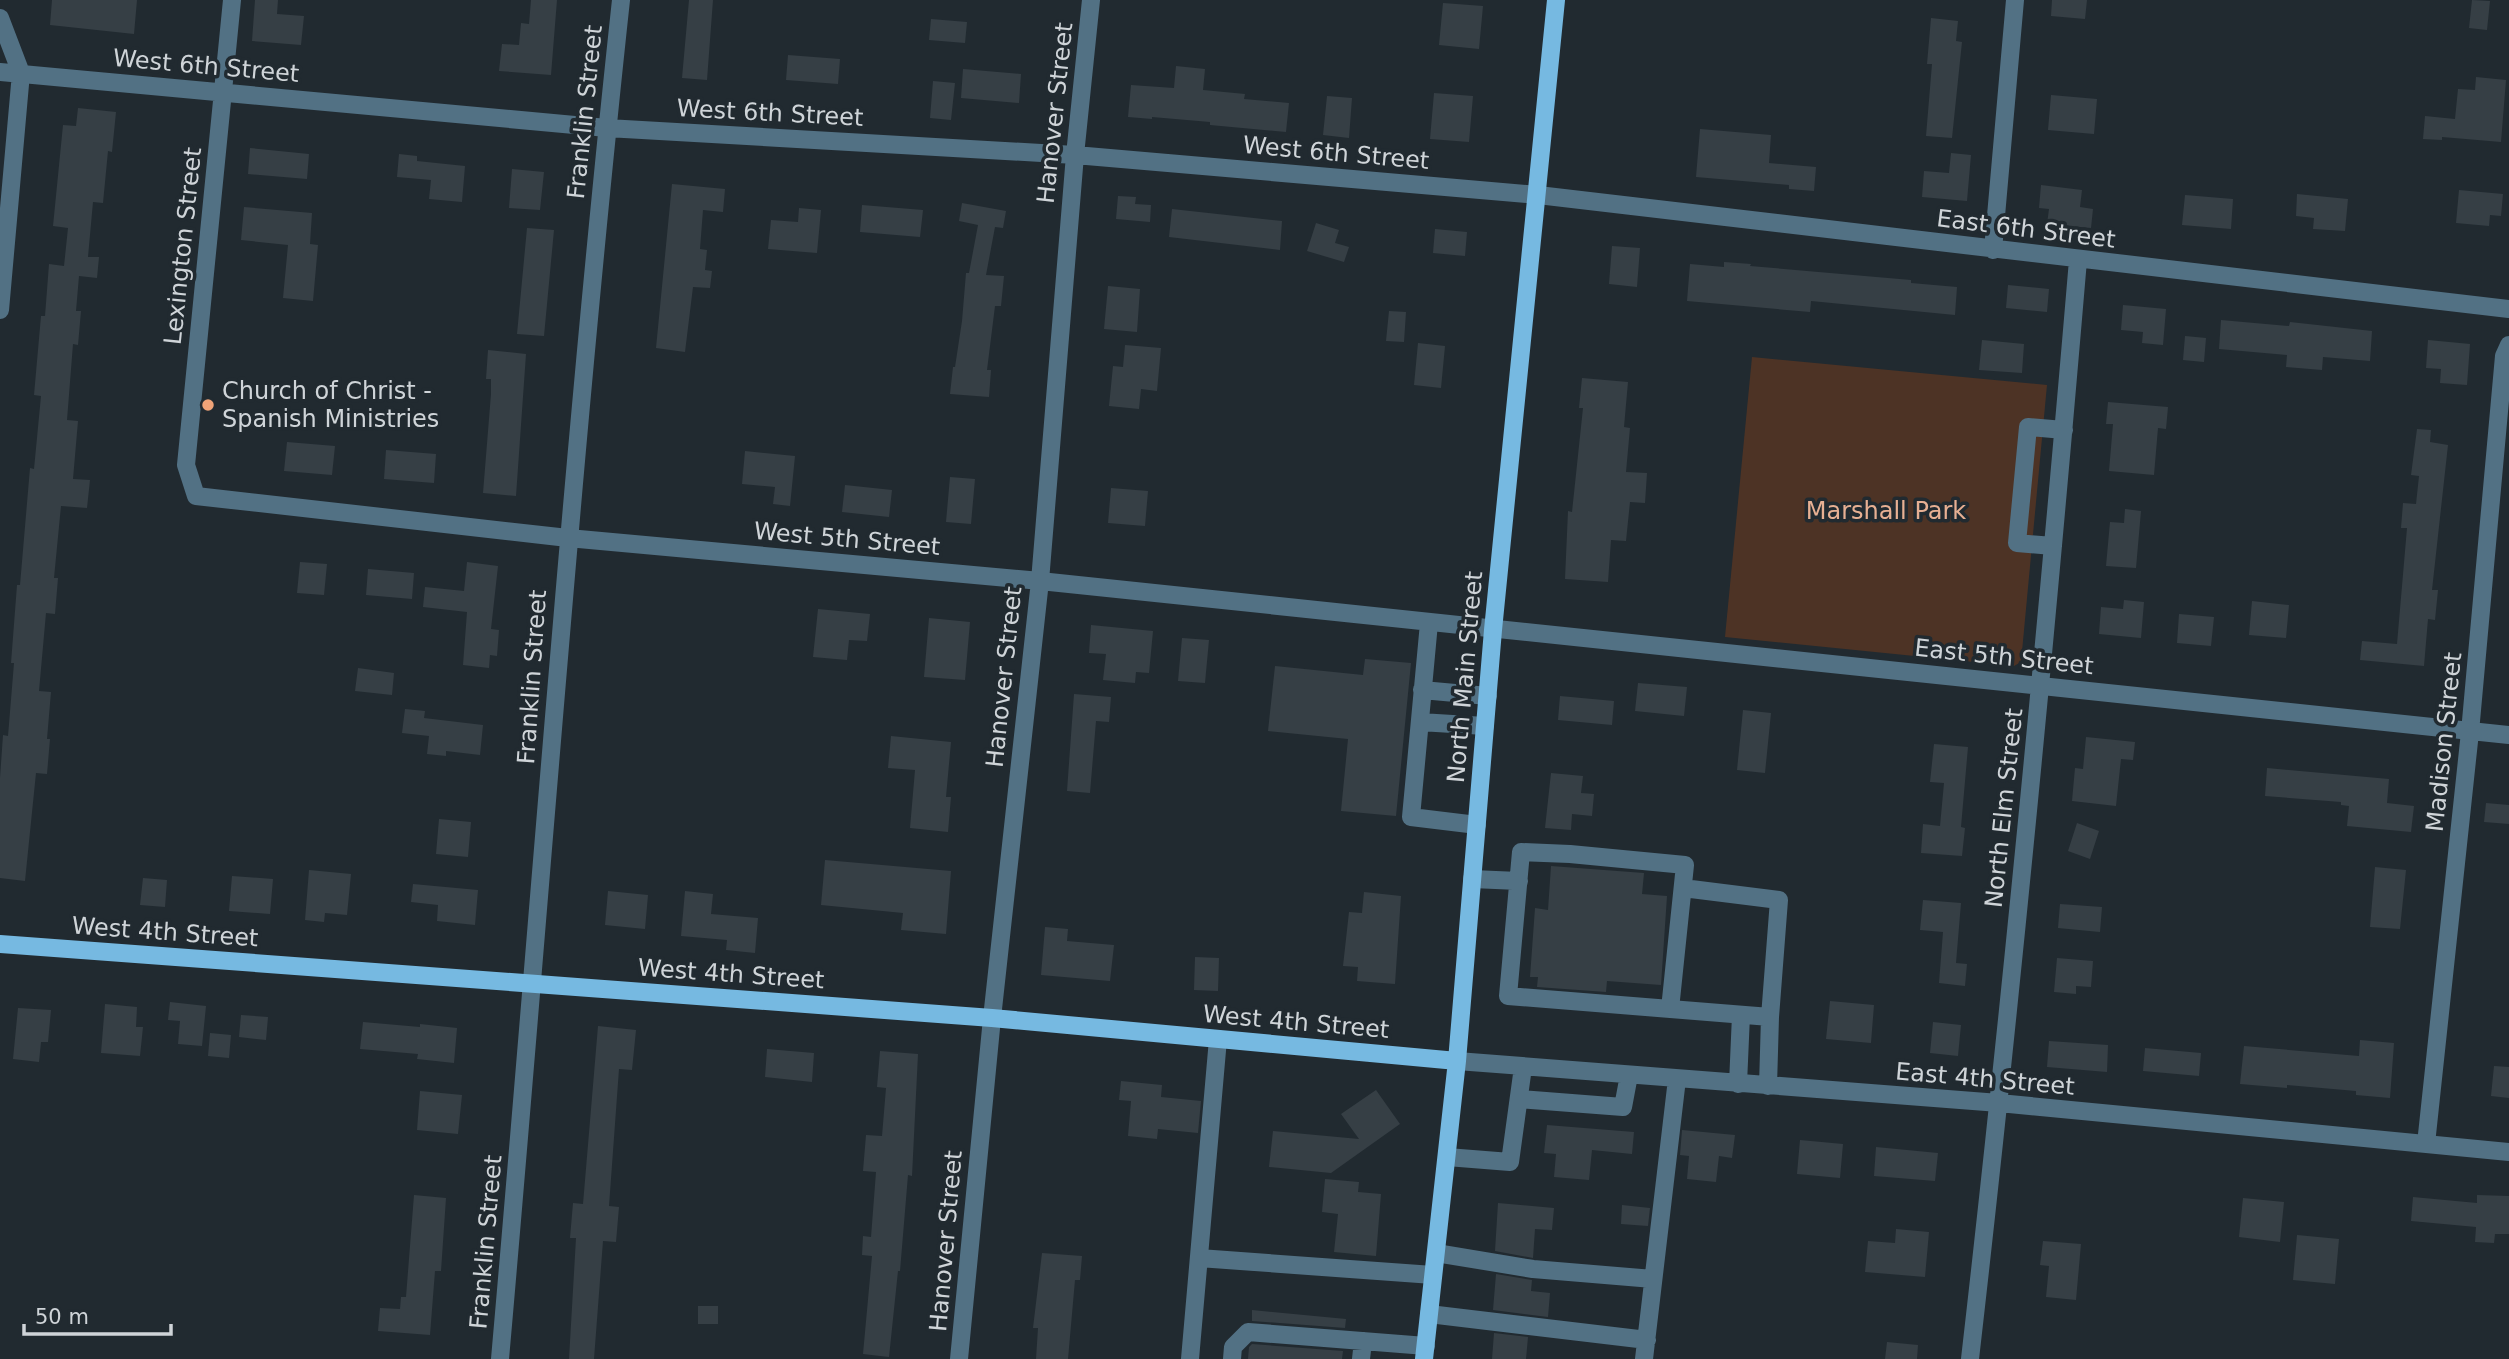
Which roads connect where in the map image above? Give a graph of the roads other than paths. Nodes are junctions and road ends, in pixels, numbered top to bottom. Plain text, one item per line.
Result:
1 (232, 0) edge
2 (621, 0) edge
3 (1091, 0) edge
4 (1556, 0) edge
5 (2015, 0) edge
6 (0, 18) edge
7 (0, 72) edge
8 (21, 74) junction
9 (223, 93) junction
10 (607, 128) junction
11 (1075, 155) junction
12 (1538, 195) junction
13 (1993, 250) junction
14 (2078, 260) junction
15 (2509, 309) edge
16 (0, 310) edge
17 (2509, 345) edge
18 (2064, 430) junction
19 (196, 496) joint
20 (568, 538) junction
21 (2053, 547) junction
22 (1040, 581) junction
23 (1429, 623) junction
24 (1493, 629) junction
25 (2041, 686) junction
26 (1422, 690) junction
27 (1488, 696) junction
28 (1420, 722) junction
29 (1485, 726) junction
30 (2470, 732) junction
31 (2509, 735) edge
32 (1477, 825) junction
33 (1472, 879) junction
34 (1519, 881) junction
35 (1683, 888) junction
36 (0, 944) edge
37 (533, 985) junction
38 (1670, 1009) junction
39 (1741, 1015) junction
40 (1770, 1017) junction
41 (992, 1018) junction
42 (1218, 1039) junction
43 (1457, 1062) junction
44 (1523, 1067) junction
45 (1629, 1075) junction
46 (1677, 1079) junction
47 (1738, 1084) junction
48 (1768, 1086) junction
49 (1519, 1099) junction
50 (1999, 1103) junction
51 (2426, 1144) junction
52 (2509, 1152) edge
53 (1447, 1157) junction
54 (1436, 1254) junction
55 (1199, 1258) junction
56 (1433, 1275) junction
57 (1653, 1279) junction
58 (1429, 1314) junction
59 (1647, 1340) junction
60 (1362, 1350) edge
61 (1425, 1353) edge
62 (500, 1359) edge
63 (959, 1359) edge
64 (1190, 1359) edge
65 (1232, 1359) edge
66 (1644, 1359) edge
67 (1970, 1359) edge

1 - 9 street, Lexington Street
2 - 10 street, Franklin Street
3 - 11 street, Hanover Street
4 - 12 main road, North Main Street
5 - 13 street
6 - 8 street
7 - 8 street, West 6th Street
8 - 9 street, West 6th Street
8 - 16 street
9 - 10 street, West 6th Street
9 - 19 street, Lexington Street
10 - 11 street, West 6th Street
10 - 20 street, Franklin Street
11 - 12 street, West 6th Street
11 - 22 street, Hanover Street
12 - 13 street, East 6th Street
12 - 24 main road, North Main Street
13 - 14 street, East 6th Street
14 - 15 street, East 6th Street
14 - 18 street, North Elm Street
17 - 30 street, Madison Street
18 - 21 street, North Elm Street
18 - 21 street
19 - 20 street, West 5th Street
20 - 22 street, West 5th Street
20 - 37 street, Franklin Street
21 - 25 street, North Elm Street
22 - 23 street, West 5th Street
22 - 41 street, Hanover Street
23 - 24 street, West 5th Street
23 - 26 street
24 - 25 street, East 5th Street
24 - 27 main road, North Main Street
25 - 30 street, East 5th Street
25 - 50 street, North Elm Street
26 - 27 street
26 - 28 street
27 - 29 main road, North Main Street
28 - 29 street
28 - 32 street
29 - 32 main road, North Main Street
30 - 31 street, East 5th Street
30 - 51 street, Madison Street
32 - 33 main road, North Main Street
33 - 34 street
33 - 43 main road, North Main Street
34 - 35 street
34 - 38 street
35 - 38 street
35 - 40 street
36 - 37 main road, West 4th Street
37 - 41 main road, West 4th Street
37 - 62 street, Franklin Street
38 - 39 street
39 - 40 street
39 - 47 street
40 - 48 street
41 - 42 main road, West 4th Street
41 - 63 street, Hanover Street
42 - 43 main road, West 4th Street
42 - 55 street
43 - 44 street, East 4th Street
43 - 53 main road, North Main Street
44 - 45 street, East 4th Street
44 - 49 street
45 - 46 street, East 4th Street
45 - 49 street
46 - 47 street, East 4th Street
46 - 57 street
47 - 48 street, East 4th Street
48 - 50 street, East 4th Street
49 - 53 street
50 - 51 street, East 4th Street
50 - 67 street, North Elm Street
51 - 52 street, East 4th Street
53 - 54 main road, North Main Street
54 - 56 main road, North Main Street
54 - 57 street
55 - 56 street
55 - 64 street
56 - 58 main road, North Main Street
57 - 59 street
58 - 59 street
58 - 61 main road, North Main Street
59 - 66 street
60 - 61 street
60 - 65 street

